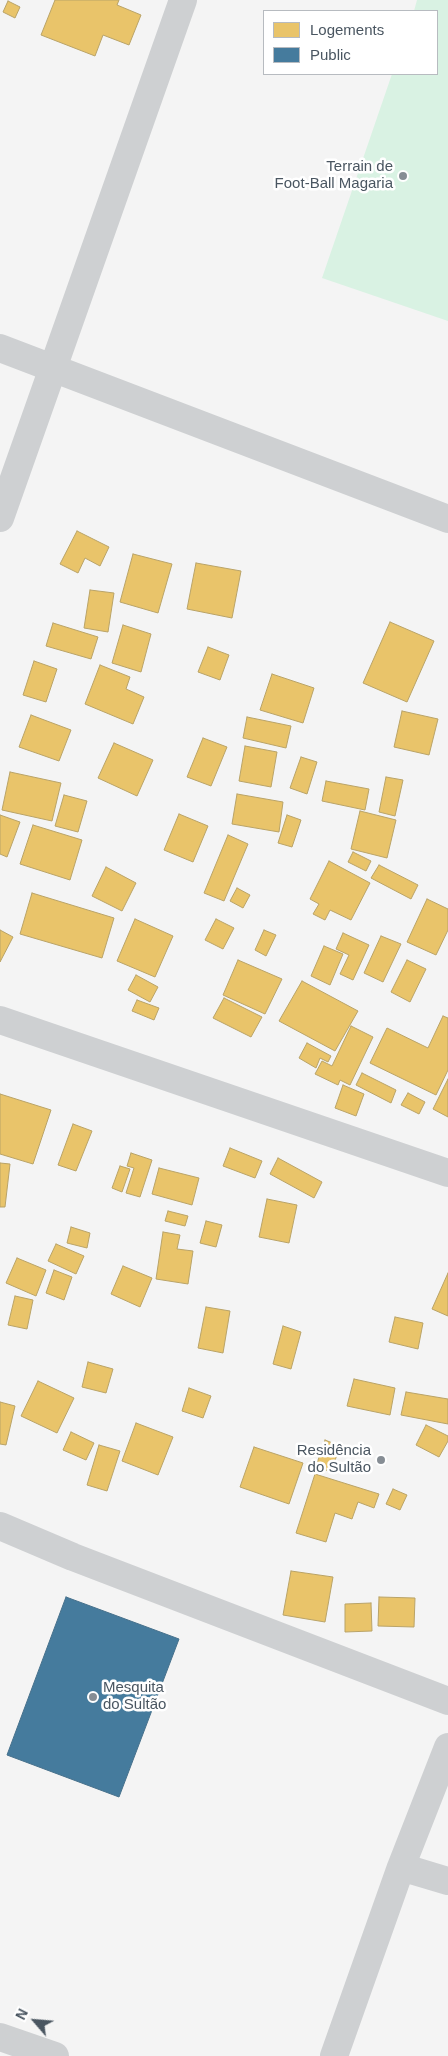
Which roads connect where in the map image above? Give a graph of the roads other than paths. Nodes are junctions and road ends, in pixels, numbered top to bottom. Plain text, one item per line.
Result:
1 (183, 0) edge
2 (0, 348) edge
3 (54, 368) junction
4 (0, 518) edge
5 (448, 519) edge
6 (0, 1020) edge
7 (448, 1173) edge
8 (0, 1526) edge
9 (448, 1701) edge
10 (448, 1747) edge
11 (402, 1867) junction
12 (448, 1881) edge
13 (0, 2037) edge
14 (55, 2056) edge
15 (334, 2056) edge

1 - 3 street
2 - 3 street
3 - 4 street
3 - 5 street
6 - 7 street
8 - 9 street
10 - 11 street
11 - 12 street
11 - 15 street
13 - 14 street

